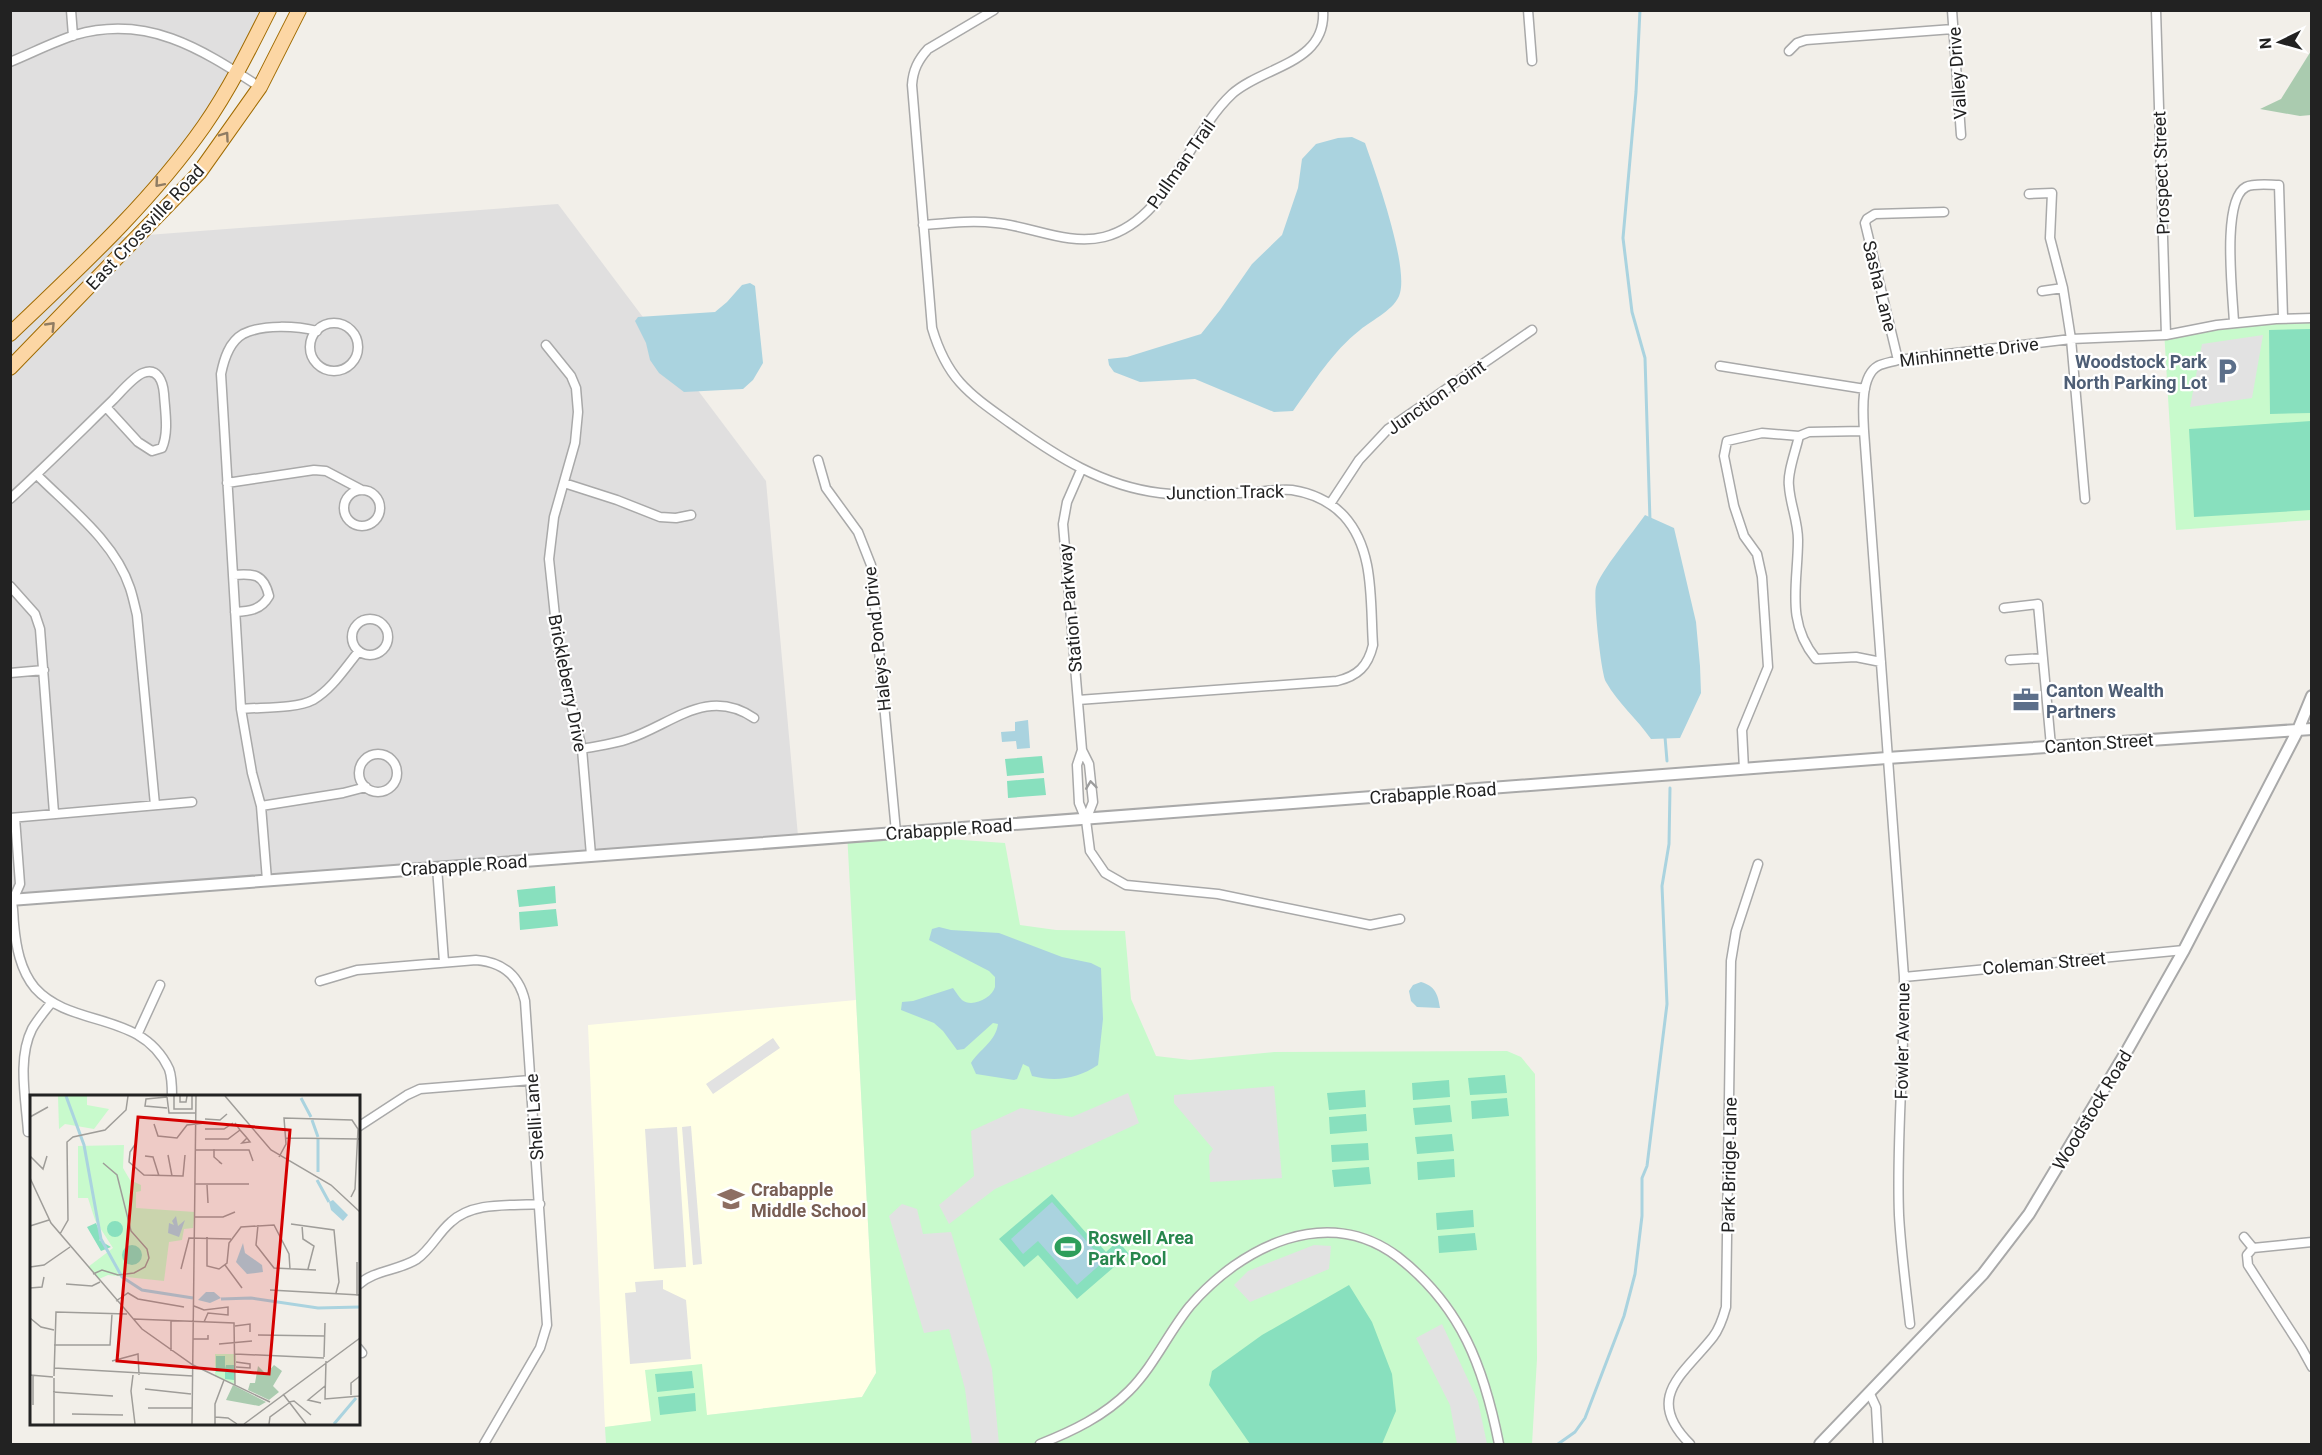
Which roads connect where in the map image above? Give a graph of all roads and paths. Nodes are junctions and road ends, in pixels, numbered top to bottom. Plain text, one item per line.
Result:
1 (71, 10) edge
2 (269, 10) edge
3 (299, 10) edge
4 (994, 10) edge
5 (1323, 10) edge
6 (1528, 10) edge
7 (1952, 10) edge
8 (2156, 10) edge
9 (1953, 29) junction
10 (73, 36) junction
11 (1789, 51) dead end
12 (1532, 61) dead end
13 (10, 62) edge
14 (238, 73) junction
15 (260, 87) junction
16 (1961, 135) dead end
17 (2029, 194) dead end
18 (1944, 212) dead end
19 (923, 225) junction
20 (2063, 288) junction
21 (2042, 291) dead end
22 (2283, 318) junction
23 (2312, 318) edge
24 (2234, 323) junction
25 (1533, 330) dead end
26 (317, 331) junction
27 (10, 334) edge
28 (2166, 335) junction
29 (2071, 339) junction
30 (546, 345) dead end
31 (1898, 360) junction
32 (1720, 366) dead end
33 (10, 368) edge
34 (1865, 389) junction
35 (106, 407) junction
36 (1864, 431) junction
37 (1799, 436) junction
38 (818, 460) dead end
39 (1081, 470) junction
40 (37, 475) junction
41 (227, 483) junction
42 (564, 483) junction
43 (362, 490) junction
44 (10, 499) edge
45 (2085, 499) dead end
46 (1330, 504) junction
47 (691, 515) dead end
48 (233, 575) junction
49 (10, 586) edge
50 (2004, 608) dead end
51 (236, 612) junction
52 (359, 651) junction
53 (2043, 658) junction
54 (2010, 660) dead end
55 (1881, 663) junction
56 (44, 670) junction
57 (10, 673) edge
58 (2312, 696) edge
59 (1078, 700) junction
60 (242, 709) junction
61 (754, 718) dead end
62 (2312, 729) edge
63 (2298, 730) junction
64 (2051, 746) junction
65 (582, 749) junction
66 (1082, 750) junction
67 (1887, 758) junction
68 (1744, 769) junction
69 (366, 787) junction
70 (192, 802) dead end
71 (155, 805) junction
72 (261, 806) junction
73 (54, 813) junction
74 (13, 818) edge
75 (1086, 820) junction
76 (896, 832) junction
77 (591, 855) junction
78 (14, 863) edge
79 (1758, 864) dead end
80 (437, 867) junction
81 (267, 880) junction
82 (11, 899) edge
83 (1400, 919) dead end
84 (2184, 950) junction
85 (444, 962) junction
86 (1904, 977) junction
87 (320, 981) dead end
88 (160, 985) dead end
89 (51, 1003) junction
90 (138, 1033) junction
91 (531, 1080) junction
92 (172, 1095) edge
93 (360, 1126) edge
94 (28, 1132) dead end
95 (540, 1204) junction
96 (2244, 1237) dead end
97 (2312, 1242) edge
98 (2253, 1248) junction
99 (360, 1285) edge
100 (1910, 1324) dead end
101 (2312, 1368) edge
102 (1870, 1394) junction
103 (484, 1444) edge
104 (1040, 1444) edge
105 (1499, 1444) edge
106 (1690, 1444) edge
107 (1821, 1444) edge
108 (1878, 1444) edge

1 - 10 street
2 - 14 main road, East Crossville Road
3 - 15 main road, East Crossville Road
4 - 19 street, Junction Track
5 - 19 street, Pullman Trail
6 - 12 street
7 - 9 street, Valley Drive
8 - 28 street, Prospect Street
9 - 11 street
9 - 16 street, Valley Drive
10 - 13 street
10 - 14 street
14 - 15 street
14 -> 27 main road, East Crossville Road
33 -> 15 main road, East Crossville Road
17 - 20 street
18 - 31 street, Sasha Lane
19 - 39 street, Junction Track
20 - 21 street
20 - 29 street
22 - 23 street, Minhinnette Drive
22 - 24 street, Minhinnette Drive
22 - 24 street
24 - 28 street, Minhinnette Drive
25 - 46 street, Junction Point
26 - 26 street
26 - 41 street
28 - 29 street, Minhinnette Drive
29 - 31 street, Minhinnette Drive
29 - 45 street
30 - 42 street, Brickleberry Drive
31 - 34 street, Minhinnette Drive
32 - 34 street
34 - 36 street
35 - 35 street
35 - 40 street
36 - 37 street
36 - 55 street
37 - 55 street
37 - 68 street
38 - 76 street, Haleys Pond Drive
39 - 46 street, Junction Track
39 - 59 street, Station Parkway
40 - 44 street
40 - 71 street
41 - 43 street
41 - 48 street
42 - 47 street
42 - 65 street, Brickleberry Drive
43 - 43 street
46 - 59 street, Junction Track
48 - 51 street
48 - 51 street
49 - 56 street
50 - 53 street
51 - 60 street
52 - 52 street
52 - 60 street
53 - 54 street
53 - 64 street
55 - 67 street
56 - 57 street
56 - 73 street
58 - 63 street, Woodstock Road
59 - 66 street, Station Parkway
60 - 72 street
61 - 65 street
62 - 63 street, Canton Street
63 - 64 street, Canton Street
63 - 84 street, Woodstock Road
64 - 67 street, Canton Street
65 - 77 street, Brickleberry Drive
66 - 75 street, Station Parkway
75 -> 66 street, Station Parkway
67 - 68 street, Crabapple Road
67 - 86 street, Fowler Avenue
68 - 75 street, Crabapple Road
69 - 69 street
69 - 72 street
70 - 71 street
71 - 73 street
72 - 81 street
73 - 74 street
74 - 78 street
75 - 76 street, Crabapple Road
75 - 83 street
76 - 77 street, Crabapple Road
77 - 80 street, Crabapple Road
78 - 82 street
79 - 106 street, Park Bridge Lane
80 - 81 street, Crabapple Road
80 - 85 street
81 - 82 street, Crabapple Road
82 - 89 street
84 - 86 street, Coleman Street
84 - 102 street, Woodstock Road
85 - 87 street, Shelli Lane
85 - 91 street, Shelli Lane
86 - 100 street, Fowler Avenue
88 - 90 street
89 - 90 street
89 - 94 street
90 - 92 street
91 - 93 street
91 - 95 street, Shelli Lane
95 - 99 street
95 - 103 street, Shelli Lane
96 - 98 street
97 - 98 street
98 - 101 street
102 - 107 street, Woodstock Road
102 - 108 street
104 - 105 street

